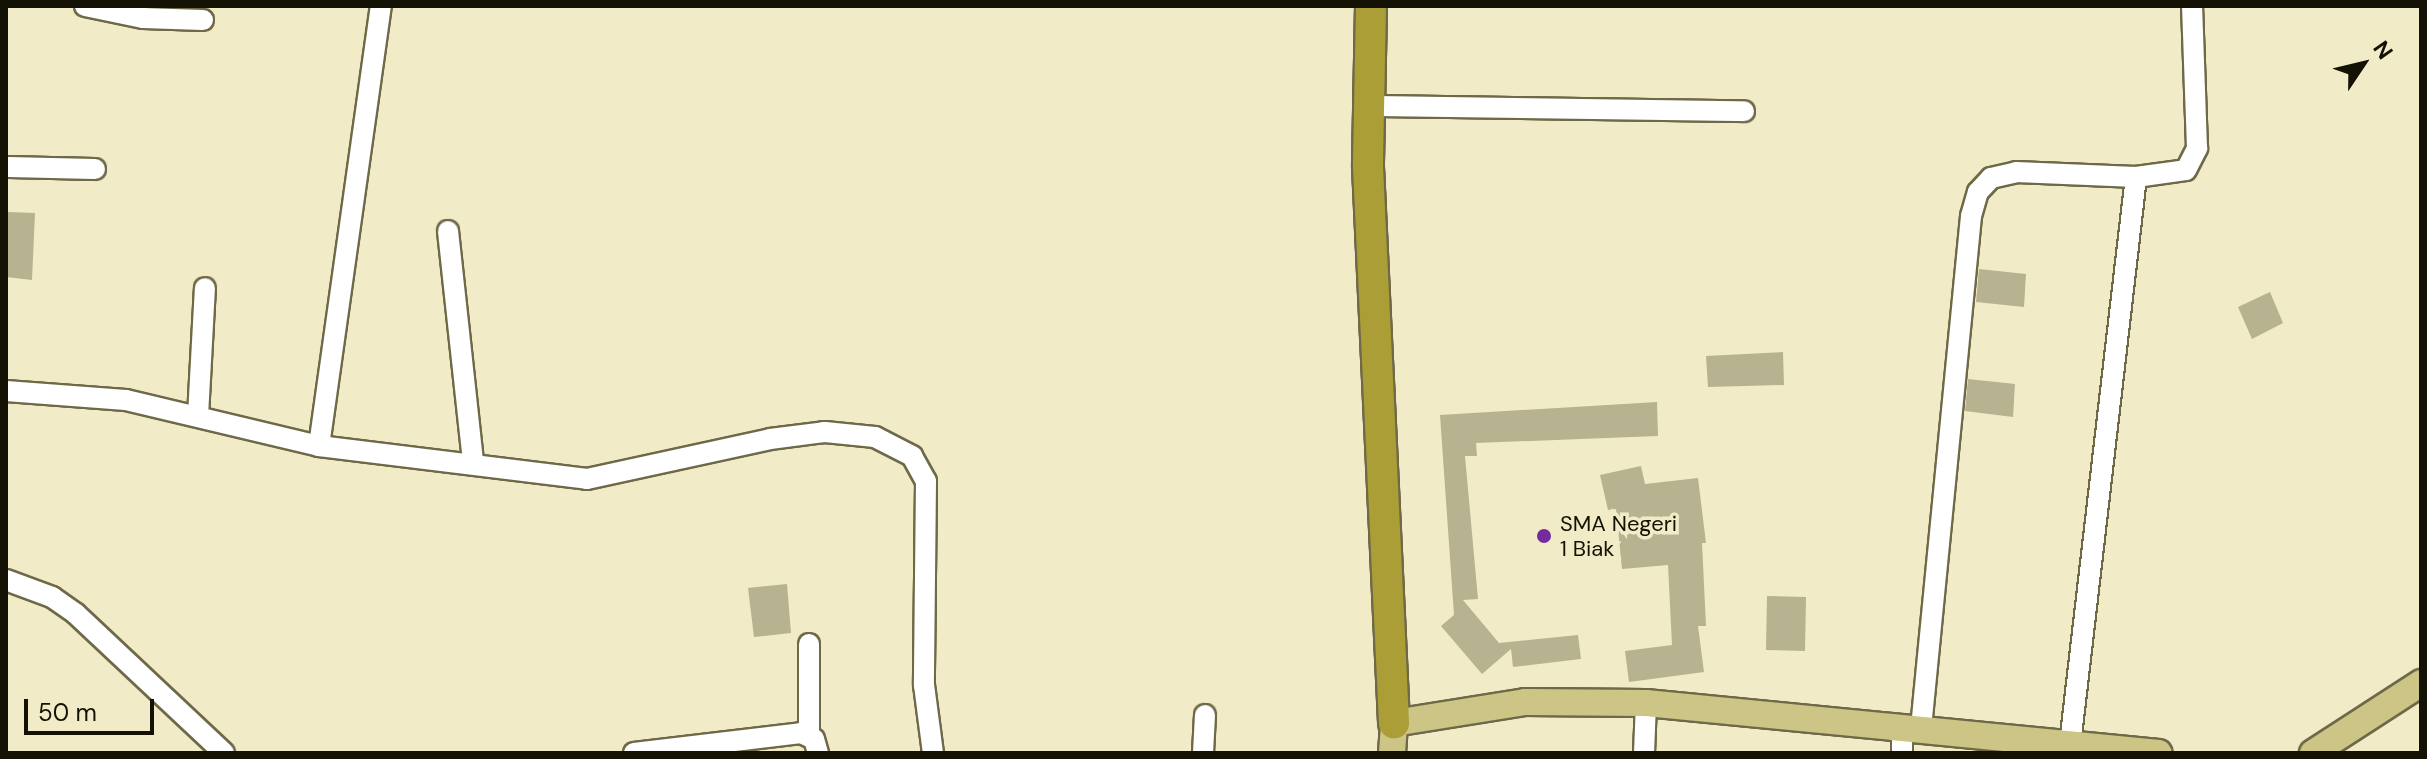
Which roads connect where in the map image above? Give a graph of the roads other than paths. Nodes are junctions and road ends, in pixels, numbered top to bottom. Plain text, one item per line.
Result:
1 (85, 6) edge
2 (381, 6) edge
3 (1371, 6) edge
4 (2192, 6) edge
5 (203, 20) dead end
6 (1369, 106) junction
7 (1744, 111) dead end
8 (6, 167) edge
9 (95, 169) dead end
10 (2136, 177) junction
11 (448, 231) dead end
12 (205, 288) dead end
13 (6, 391) edge
14 (198, 416) junction
15 (319, 446) junction
16 (473, 462) junction
17 (6, 580) edge
18 (809, 644) dead end
19 (2421, 683) edge
20 (1646, 703) junction
21 (1205, 715) dead end
22 (1912, 727) junction
23 (809, 734) junction
24 (1393, 738) edge
25 (2070, 744) junction
26 (224, 753) edge
27 (634, 753) edge
28 (818, 753) edge
29 (933, 753) edge
30 (1203, 753) edge
31 (1644, 753) edge
32 (1902, 753) edge
33 (2159, 753) edge
34 (2313, 753) edge

1 - 5 street
2 - 15 street
3 - 6 highway
4 - 10 street
6 - 7 street
6 - 24 highway
8 - 9 street
10 - 22 street
10 - 25 street
11 - 16 street
12 - 14 street
13 - 14 street
14 - 15 street
15 - 16 street
16 - 29 street
17 - 26 street
18 - 23 street
19 - 34 main road
20 - 22 main road
20 - 24 main road
20 - 31 street
21 - 30 street
22 - 25 main road
22 - 32 street
23 - 27 street
23 - 28 street
25 - 33 main road

